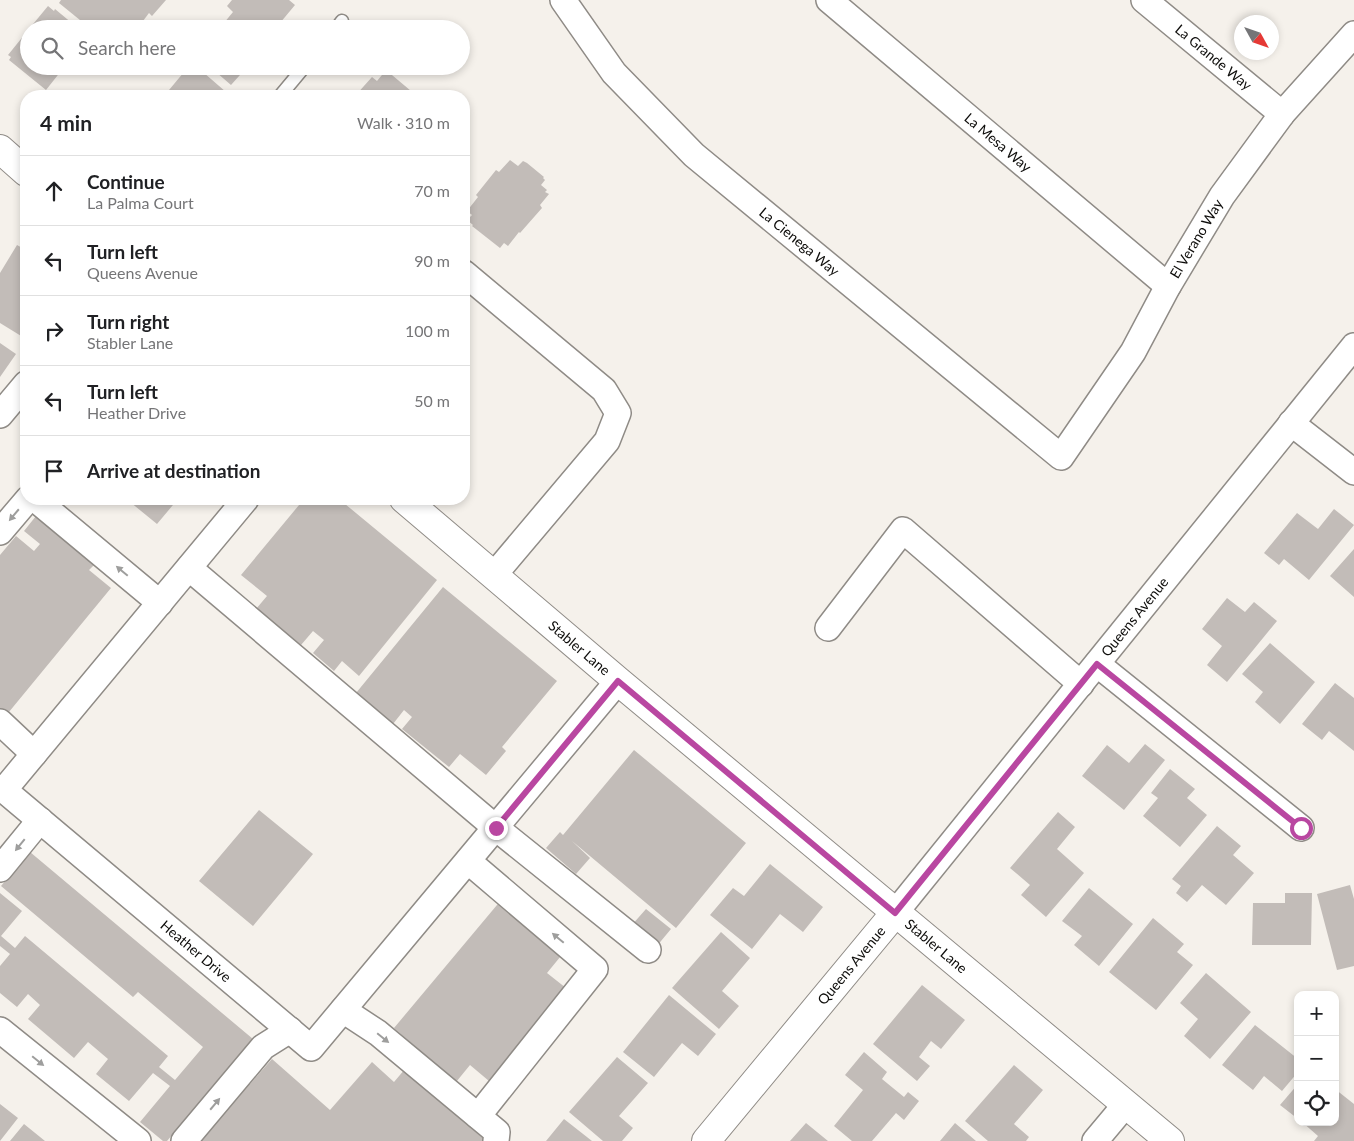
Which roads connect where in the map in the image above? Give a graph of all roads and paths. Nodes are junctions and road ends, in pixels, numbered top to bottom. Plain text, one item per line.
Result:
1 (563, 0) edge
2 (829, 0) edge
3 (1144, 0) edge
4 (1354, 34) edge
5 (298, 75) edge
6 (285, 90) edge
7 (1282, 114) junction
8 (0, 149) edge
9 (20, 167) edge
10 (470, 278) edge
11 (1168, 286) junction
12 (1354, 346) edge
13 (20, 391) edge
14 (0, 415) edge
15 (1292, 424) junction
16 (1061, 457) joint
17 (1354, 472) edge
18 (23, 505) edge
19 (42, 505) edge
20 (241, 505) edge
21 (411, 505) edge
22 (0, 532) edge
23 (189, 568) junction
24 (494, 575) junction
25 (160, 603) junction
26 (828, 628) dead end
27 (1097, 664) junction
28 (618, 681) junction
29 (1081, 684) junction
30 (0, 722) edge
31 (34, 754) junction
32 (40, 820) junction
33 (496, 828) junction
34 (1301, 828) dead end
35 (468, 861) junction
36 (0, 870) edge
37 (895, 913) junction
38 (648, 950) dead end
39 (343, 1010) junction
40 (0, 1030) edge
41 (290, 1030) junction
42 (1126, 1104) junction
43 (478, 1116) junction
44 (138, 1141) edge
45 (184, 1141) edge
46 (496, 1141) edge
47 (706, 1141) edge
48 (1095, 1141) edge
49 (1170, 1141) edge

1 - 16 street, La Cienega Way
2 - 11 street, La Mesa Way
3 - 7 street, La Grande Way
4 - 7 street, El Verano Way
5 - 6 lane
7 - 11 street, El Verano Way
8 - 9 street
10 - 24 street
11 - 16 street, El Verano Way
12 - 15 street, Queens Avenue
13 - 14 street
15 - 17 street
15 - 27 street, Queens Avenue
18 -> 22 street
25 -> 19 street
20 - 23 street, Heather Drive
21 - 24 street, Stabler Lane
23 - 25 street, Heather Drive
23 - 33 street
24 - 28 street, Stabler Lane
25 - 31 street, Heather Drive
26 - 29 street
27 - 29 street, Queens Avenue
27 - 34 street
28 - 33 street, Heather Drive
28 - 37 street, Stabler Lane
29 - 37 street, Queens Avenue
30 - 31 street
31 - 32 street, Heather Drive
32 -> 36 street
32 - 41 street, Heather Drive
33 - 35 street, Heather Drive
33 - 38 street
35 - 39 street, Heather Drive
43 -> 35 street
37 - 42 street, Stabler Lane
37 - 47 street, Queens Avenue
39 - 41 street, Heather Drive
39 -> 43 street
40 -> 44 street
45 -> 41 street
42 - 48 street
42 - 49 street, Stabler Lane
43 - 46 street

